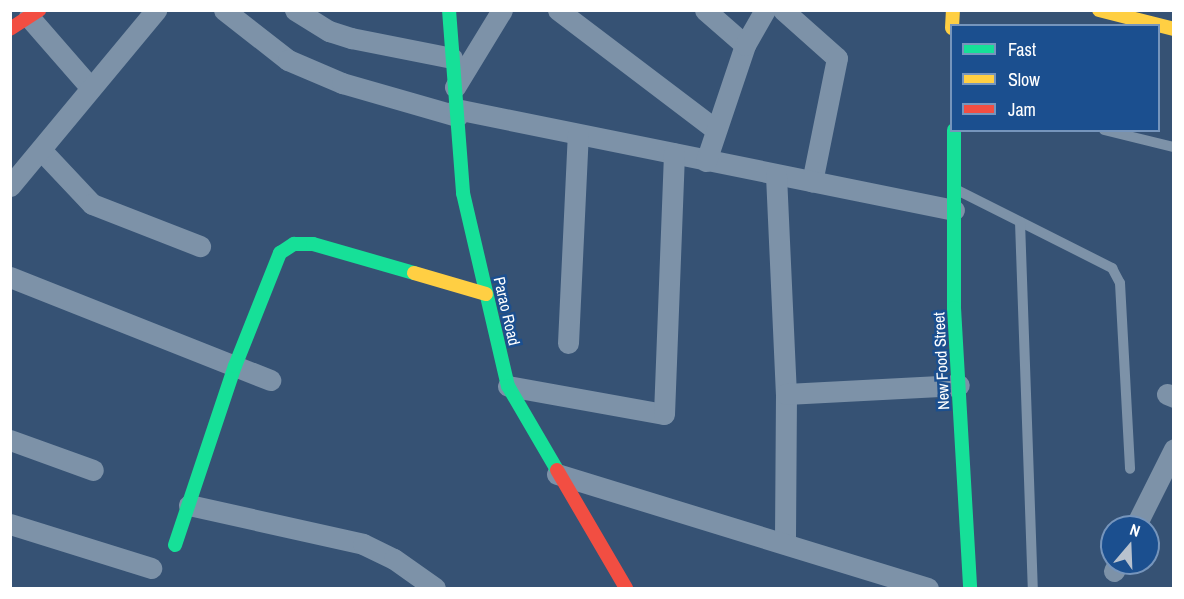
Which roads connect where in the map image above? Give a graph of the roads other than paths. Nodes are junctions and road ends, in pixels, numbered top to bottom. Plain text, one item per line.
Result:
1 (156, 10) edge
2 (224, 10) edge
3 (296, 10) edge
4 (449, 10) edge
5 (502, 10) edge
6 (558, 10) edge
7 (705, 10) edge
8 (765, 10) edge
9 (783, 10) edge
10 (1099, 10) edge
11 (20, 22) edge
12 (1154, 24) edge
13 (745, 45) junction
14 (452, 58) junction
15 (91, 88) junction
16 (456, 104) junction
17 (716, 130) junction
18 (954, 132) edge
19 (1112, 132) edge
20 (578, 134) junction
21 (1173, 147) edge
22 (42, 151) junction
23 (674, 153) junction
24 (706, 161) junction
25 (776, 175) junction
26 (812, 182) junction
27 (10, 186) edge
28 (954, 188) junction
29 (954, 210) junction
30 (1020, 222) junction
31 (200, 246) dead end
32 (10, 277) edge
33 (486, 294) junction
34 (568, 343) dead end
35 (235, 366) junction
36 (270, 380) dead end
37 (959, 385) junction
38 (508, 386) junction
39 (786, 394) junction
40 (10, 440) edge
41 (1173, 449) edge
42 (1130, 469) dead end
43 (93, 470) dead end
44 (557, 474) junction
45 (189, 505) junction
46 (1141, 515) edge
47 (10, 524) edge
48 (785, 542) junction
49 (175, 545) dead end
50 (151, 568) dead end
51 (619, 585) edge
52 (435, 588) edge
53 (928, 588) edge
54 (970, 588) edge
55 (1033, 588) edge

1 - 15 street
2 - 16 street
3 - 14 street
4 - 14 street, Parao Road
5 - 16 street
6 - 17 street
7 - 13 street
8 - 13 street
9 - 26 street
10 - 12 street
11 - 15 street
13 - 17 street
14 - 16 street, Parao Road
15 - 22 street
16 - 20 street
16 - 33 street, Parao Road
17 - 24 street
18 - 28 street, New Food Street
19 - 21 lane
20 - 23 street
20 - 34 street
22 - 27 street
22 - 31 street
23 - 24 street
23 - 38 street
24 - 25 street
25 - 26 street
25 - 39 street
26 - 29 street
28 - 29 street, New Food Street
28 - 30 lane
29 - 37 street, New Food Street
30 - 42 lane
30 - 55 lane
32 - 35 street
33 - 35 street
33 - 38 street, Parao Road
35 - 36 street
35 - 45 street
37 - 39 street
37 - 54 street, New Food Street
38 - 44 street, Parao Road
39 - 48 street
40 - 43 street
41 - 46 street
44 - 48 street
44 - 51 street, Parao Road
45 - 49 street
45 - 52 street
47 - 50 street
48 - 53 street

